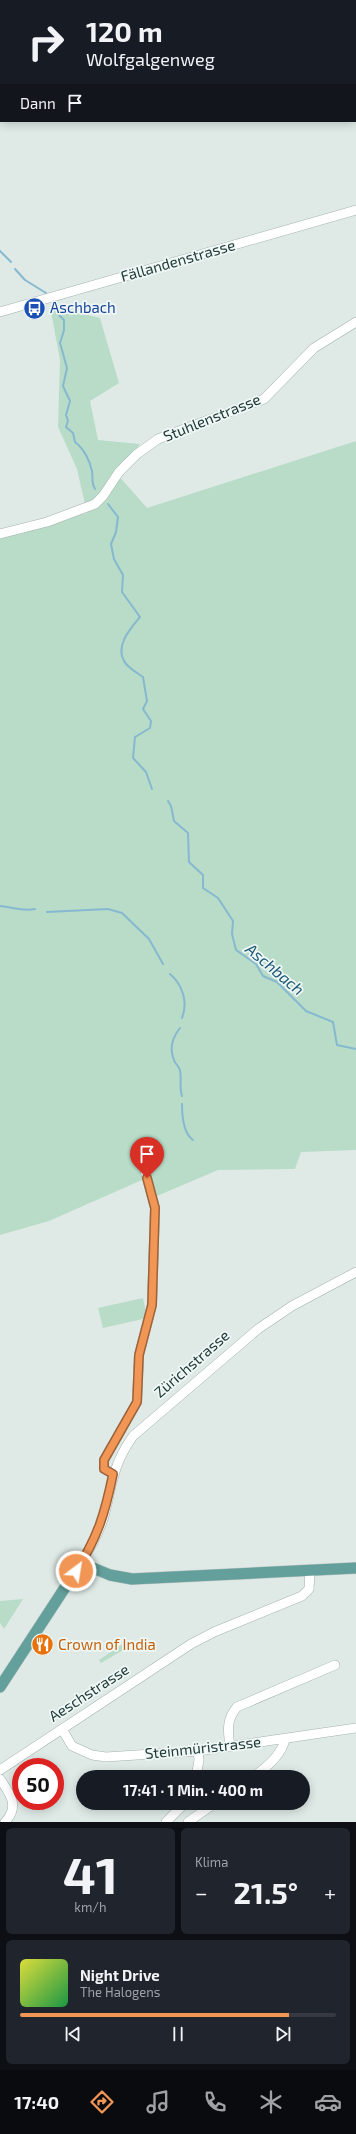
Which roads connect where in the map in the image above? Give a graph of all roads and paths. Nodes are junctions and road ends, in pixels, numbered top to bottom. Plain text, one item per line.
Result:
1 (356, 210) edge
2 (0, 312) edge
3 (356, 322) edge
4 (0, 534) edge
5 (143, 1163) dead end
6 (356, 1272) edge
7 (113, 1474) junction
8 (81, 1564) junction
9 (356, 1568) edge
10 (310, 1571) junction
11 (335, 1665) dead end
12 (0, 1687) edge
13 (356, 1728) edge
14 (62, 1729) junction
15 (285, 1739) junction
16 (230, 1747) junction
17 (198, 1751) junction
18 (0, 1770) edge
19 (197, 1770) edge
20 (263, 1770) edge
21 (0, 1779) edge
22 (178, 1810) edge
23 (205, 1810) edge
24 (5, 1822) edge
25 (166, 1822) edge
26 (188, 1822) edge

1 - 2 street, Fällandenstrasse
3 - 4 street, Stuhlenstrasse
5 - 7 street
6 - 7 street, Zürichstrasse
7 - 8 street, Zürichstrasse
8 - 10 main road
8 - 12 main road, Zürichstrasse
9 - 10 main road
10 - 14 street, Aeschstrasse
11 - 16 street
13 - 15 street, Steinmüristrasse
14 - 17 street, Steinmüristrasse
14 - 18 street, Aeschstrasse
15 - 16 street, Steinmüristrasse
15 - 20 street
16 - 17 street, Steinmüristrasse
17 - 19 street
21 - 24 street
22 - 25 street
23 - 26 street

